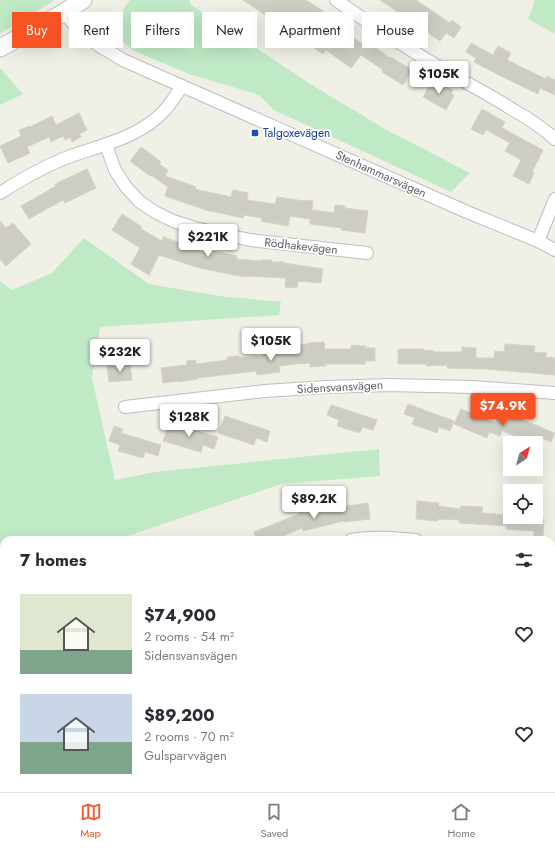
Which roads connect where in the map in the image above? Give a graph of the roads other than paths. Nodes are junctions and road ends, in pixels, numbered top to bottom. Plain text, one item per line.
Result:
1 (83, 0) edge
2 (336, 0) edge
3 (63, 13) junction
4 (0, 48) edge
5 (182, 86) junction
6 (555, 139) edge
7 (106, 146) junction
8 (0, 193) edge
9 (555, 199) edge
10 (538, 241) junction
11 (555, 250) edge
12 (367, 253) dead end
13 (555, 393) edge
14 (125, 407) dead end

1 - 3 main road
2 - 6 street
3 - 4 main road
3 - 5 street, Stenhammarsvägen
5 - 7 street
5 - 10 street, Stenhammarsvägen
7 - 8 street
7 - 12 street, Rödhakevägen
9 - 10 street
10 - 11 street, Stenhammarsvägen
13 - 14 street, Sidensvansvägen

